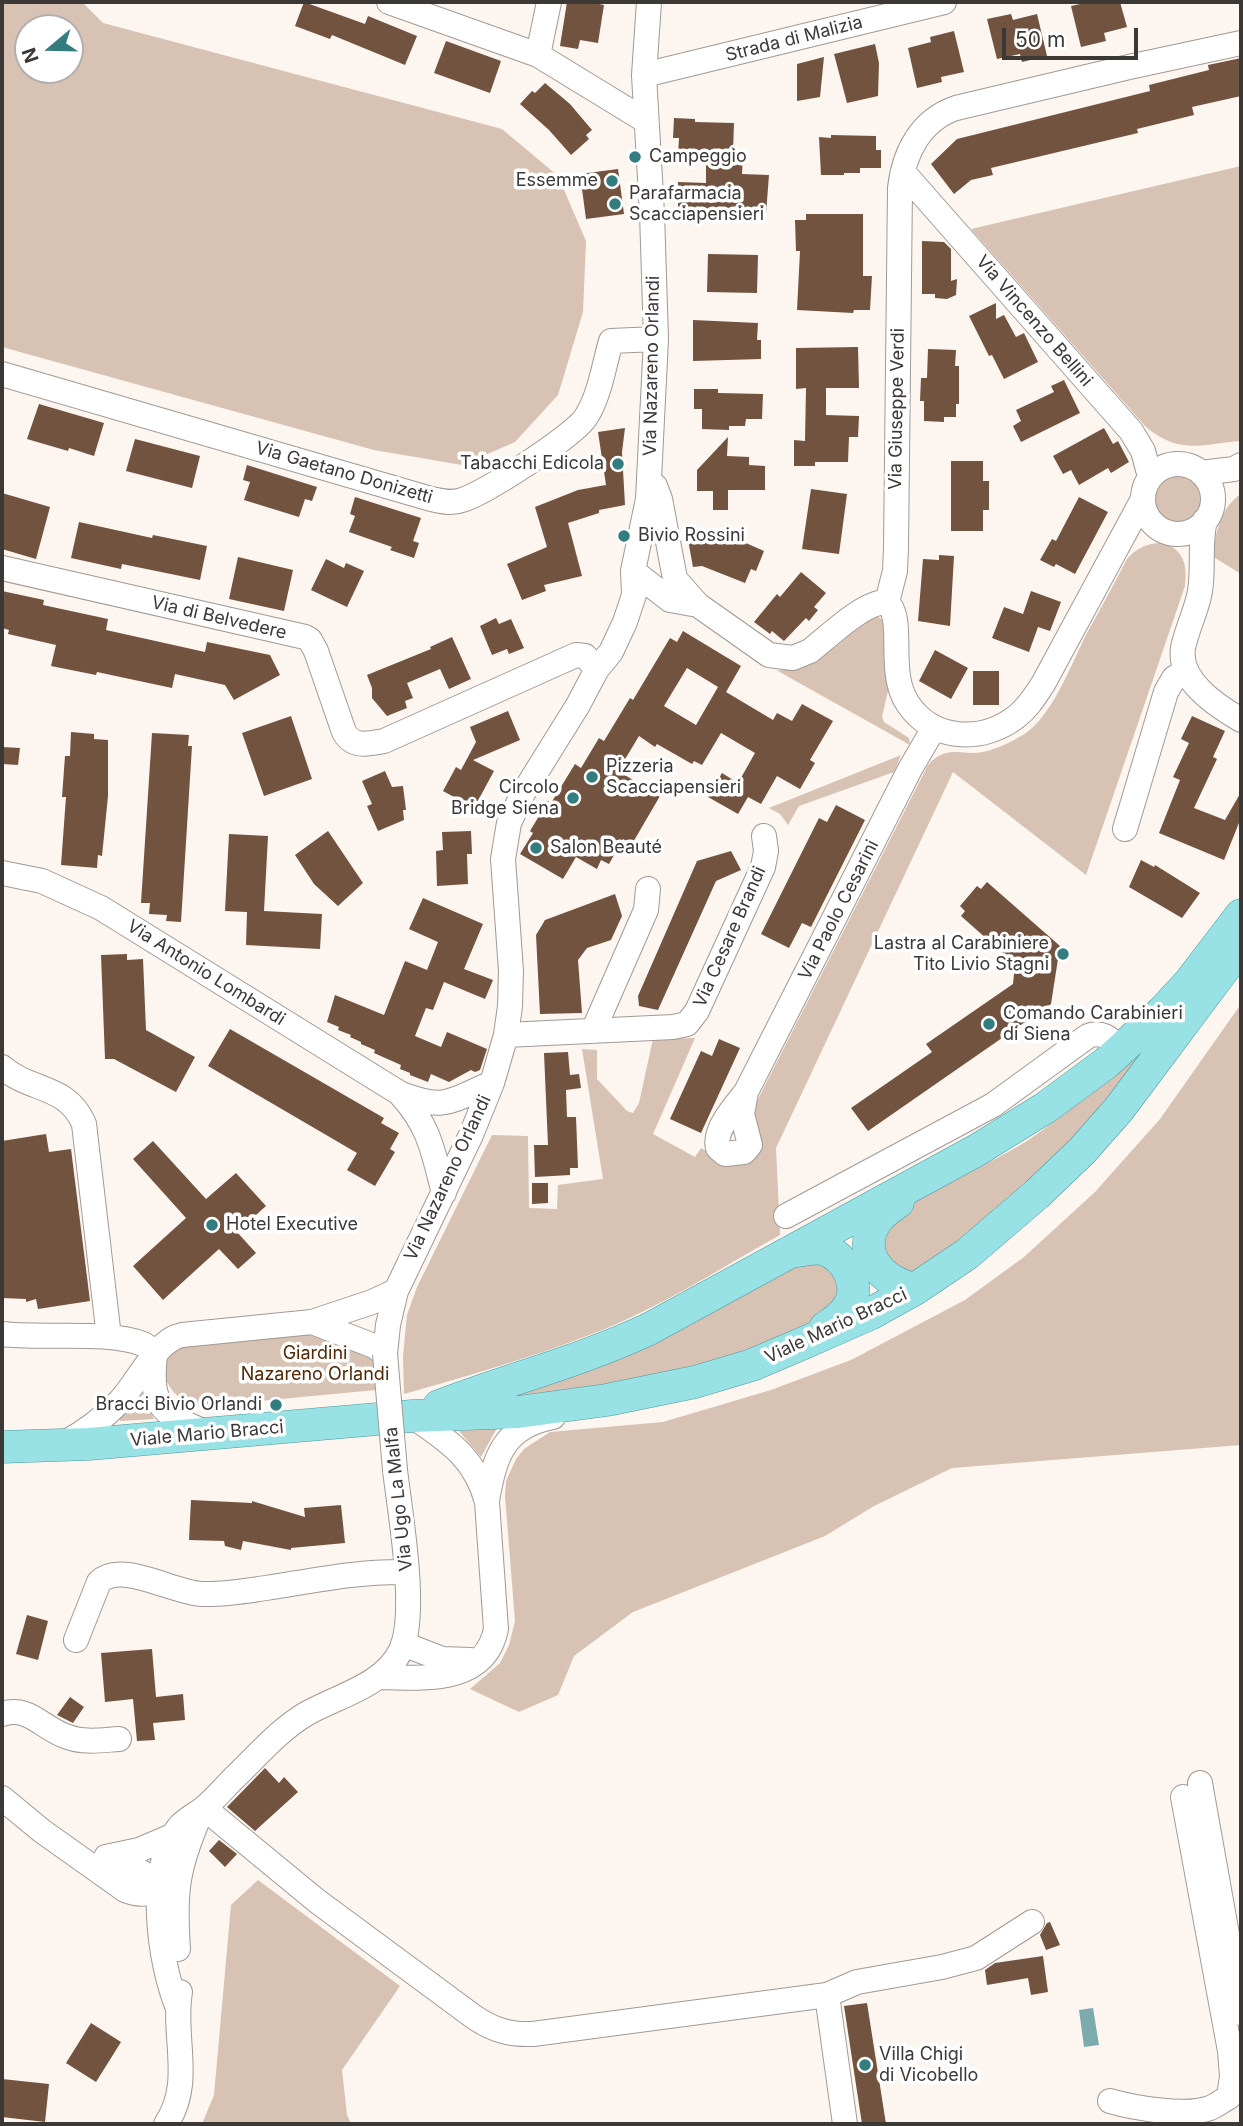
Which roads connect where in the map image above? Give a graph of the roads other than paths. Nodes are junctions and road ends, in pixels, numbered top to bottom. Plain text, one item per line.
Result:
1 (389, 2) edge
2 (548, 2) edge
3 (649, 2) edge
4 (944, 2) edge
5 (1241, 43) edge
6 (538, 54) junction
7 (644, 75) junction
8 (646, 121) junction
9 (903, 172) junction
10 (656, 339) junction
11 (2, 374) edge
12 (1237, 467) edge
13 (649, 472) junction
14 (1207, 483) junction
15 (1147, 488) junction
16 (1205, 520) junction
17 (1169, 532) junction
18 (1114, 552) junction
19 (1200, 565) junction
20 (2, 568) edge
21 (633, 571) junction
22 (673, 589) junction
23 (887, 602) junction
24 (625, 622) junction
25 (597, 669) junction
26 (1186, 671) junction
27 (1241, 720) edge
28 (934, 728) junction
29 (1125, 830) dead end
30 (764, 836) dead end
31 (2, 873) edge
32 (648, 889) dead end
33 (1241, 915) edge
34 (1241, 946) edge
35 (593, 1031) junction
36 (506, 1035) junction
37 (1122, 1049) junction
38 (2, 1068) edge
39 (492, 1083) junction
40 (746, 1092) dead end
41 (401, 1094) junction
42 (442, 1105) junction
43 (965, 1120) junction
44 (471, 1136) junction
45 (431, 1140) junction
46 (982, 1147) junction
47 (863, 1174) junction
48 (929, 1176) junction
49 (444, 1193) junction
50 (874, 1205) junction
51 (786, 1216) dead end
52 (789, 1253) junction
53 (915, 1289) junction
54 (396, 1291) junction
55 (312, 1322) junction
56 (2, 1334) edge
57 (109, 1337) junction
58 (156, 1354) junction
59 (385, 1354) junction
60 (752, 1365) junction
61 (607, 1400) junction
62 (412, 1416) junction
63 (210, 1434) junction
64 (60, 1446) junction
65 (2, 1447) edge
66 (487, 1502) junction
67 (406, 1572) junction
68 (76, 1640) dead end
69 (403, 1644) junction
70 (485, 1656) junction
71 (378, 1677) junction
72 (2, 1714) edge
73 (119, 1739) dead end
74 (2, 1798) edge
75 (204, 1808) junction
76 (181, 1838) junction
77 (80, 1857) junction
78 (109, 1857) junction
79 (160, 1887) junction
80 (125, 1891) junction
81 (1032, 1922) dead end
82 (171, 1951) junction
83 (827, 1995) junction
84 (1241, 2013) edge
85 (1110, 2101) dead end
86 (166, 2124) edge
87 (845, 2124) edge

1 - 6 street
2 - 6 street
3 - 7 street, Via Nazareno Orlandi
4 - 7 street, Strada di Malizia
5 - 9 street, Via Giuseppe Verdi
6 - 8 street
7 - 8 street, Via Nazareno Orlandi
8 - 10 street, Via Nazareno Orlandi
9 - 15 street, Via Vincenzo Bellini
9 - 23 street, Via Giuseppe Verdi
10 - 11 street, Via Gaetano Donizetti
10 - 13 street, Via Nazareno Orlandi
12 - 14 street
13 - 21 street, Via Nazareno Orlandi
13 - 22 street
14 - 15 street
14 - 16 street
15 - 17 street
15 - 18 street
16 - 17 street
16 - 19 street
17 - 18 street
17 - 19 street
18 - 28 street
19 - 26 street
20 - 25 street, Via di Belvedere
21 - 22 street
21 - 24 street, Via Nazareno Orlandi
21 - 25 street, Via Nazareno Orlandi
22 - 23 street
22 - 24 street
23 - 28 street, Via Giuseppe Verdi
24 - 25 street, Via Nazareno Orlandi
25 - 36 street, Via Nazareno Orlandi
26 - 27 street
26 - 29 street
28 - 40 street, Via Paolo Cesarini
30 - 35 street, Via Cesare Brandi
31 - 41 street, Via Antonio Lombardi
32 - 35 street
33 - 37 main road, Viale Mario Bracci
34 - 53 main road, Viale Mario Bracci
35 - 36 street, Via Cesare Brandi
36 - 39 street, Via Nazareno Orlandi
37 - 43 street
37 - 46 main road, Viale Mario Bracci
38 - 57 street
39 - 42 street
39 - 44 street, Via Nazareno Orlandi
41 - 42 street, Via Antonio Lombardi
41 - 45 street, Via Antonio Lombardi
42 - 44 street
43 - 46 street
43 - 47 street
44 - 45 street
44 - 49 street, Via Nazareno Orlandi
45 - 49 street, Via Antonio Lombardi
46 - 48 main road, Viale Mario Bracci
47 - 50 street
47 - 51 street
48 - 50 main road, Viale Mario Bracci
48 - 53 main road
49 - 54 street, Via Nazareno Orlandi
50 - 52 main road, Viale Mario Bracci
52 - 60 main road
52 - 62 main road, Viale Mario Bracci
53 - 60 main road, Viale Mario Bracci
54 - 55 street
54 - 59 street, Via Nazareno Orlandi
55 - 58 street
55 - 59 street
56 - 57 street
57 - 58 street
58 - 63 street
58 - 64 street
59 - 67 street, Via Ugo La Malfa, bridge
60 - 61 main road, Viale Mario Bracci
61 - 62 main road, Viale Mario Bracci
61 - 66 street, Via Ugo La Malfa
62 - 63 main road, Viale Mario Bracci
62 - 66 street, Via Ugo La Malfa
63 - 64 main road, Viale Mario Bracci
64 - 65 main road, Viale Mario Bracci
66 - 70 street, Via Ugo La Malfa
67 - 68 street
67 - 69 street, Via Ugo La Malfa
69 - 70 street
69 - 71 street, Via Ugo La Malfa
70 - 71 street, Via Ugo La Malfa
71 - 75 street, Via Ugo La Malfa
72 - 73 street
74 - 77 street
75 - 76 street, Via Ugo La Malfa
75 - 83 street
76 - 78 street
76 - 79 street
76 - 82 street
77 - 78 street
77 - 80 street
78 - 79 street
79 - 80 street
79 - 82 street
80 - 82 street
81 - 83 street
82 - 86 street
83 - 87 street
84 - 85 street

